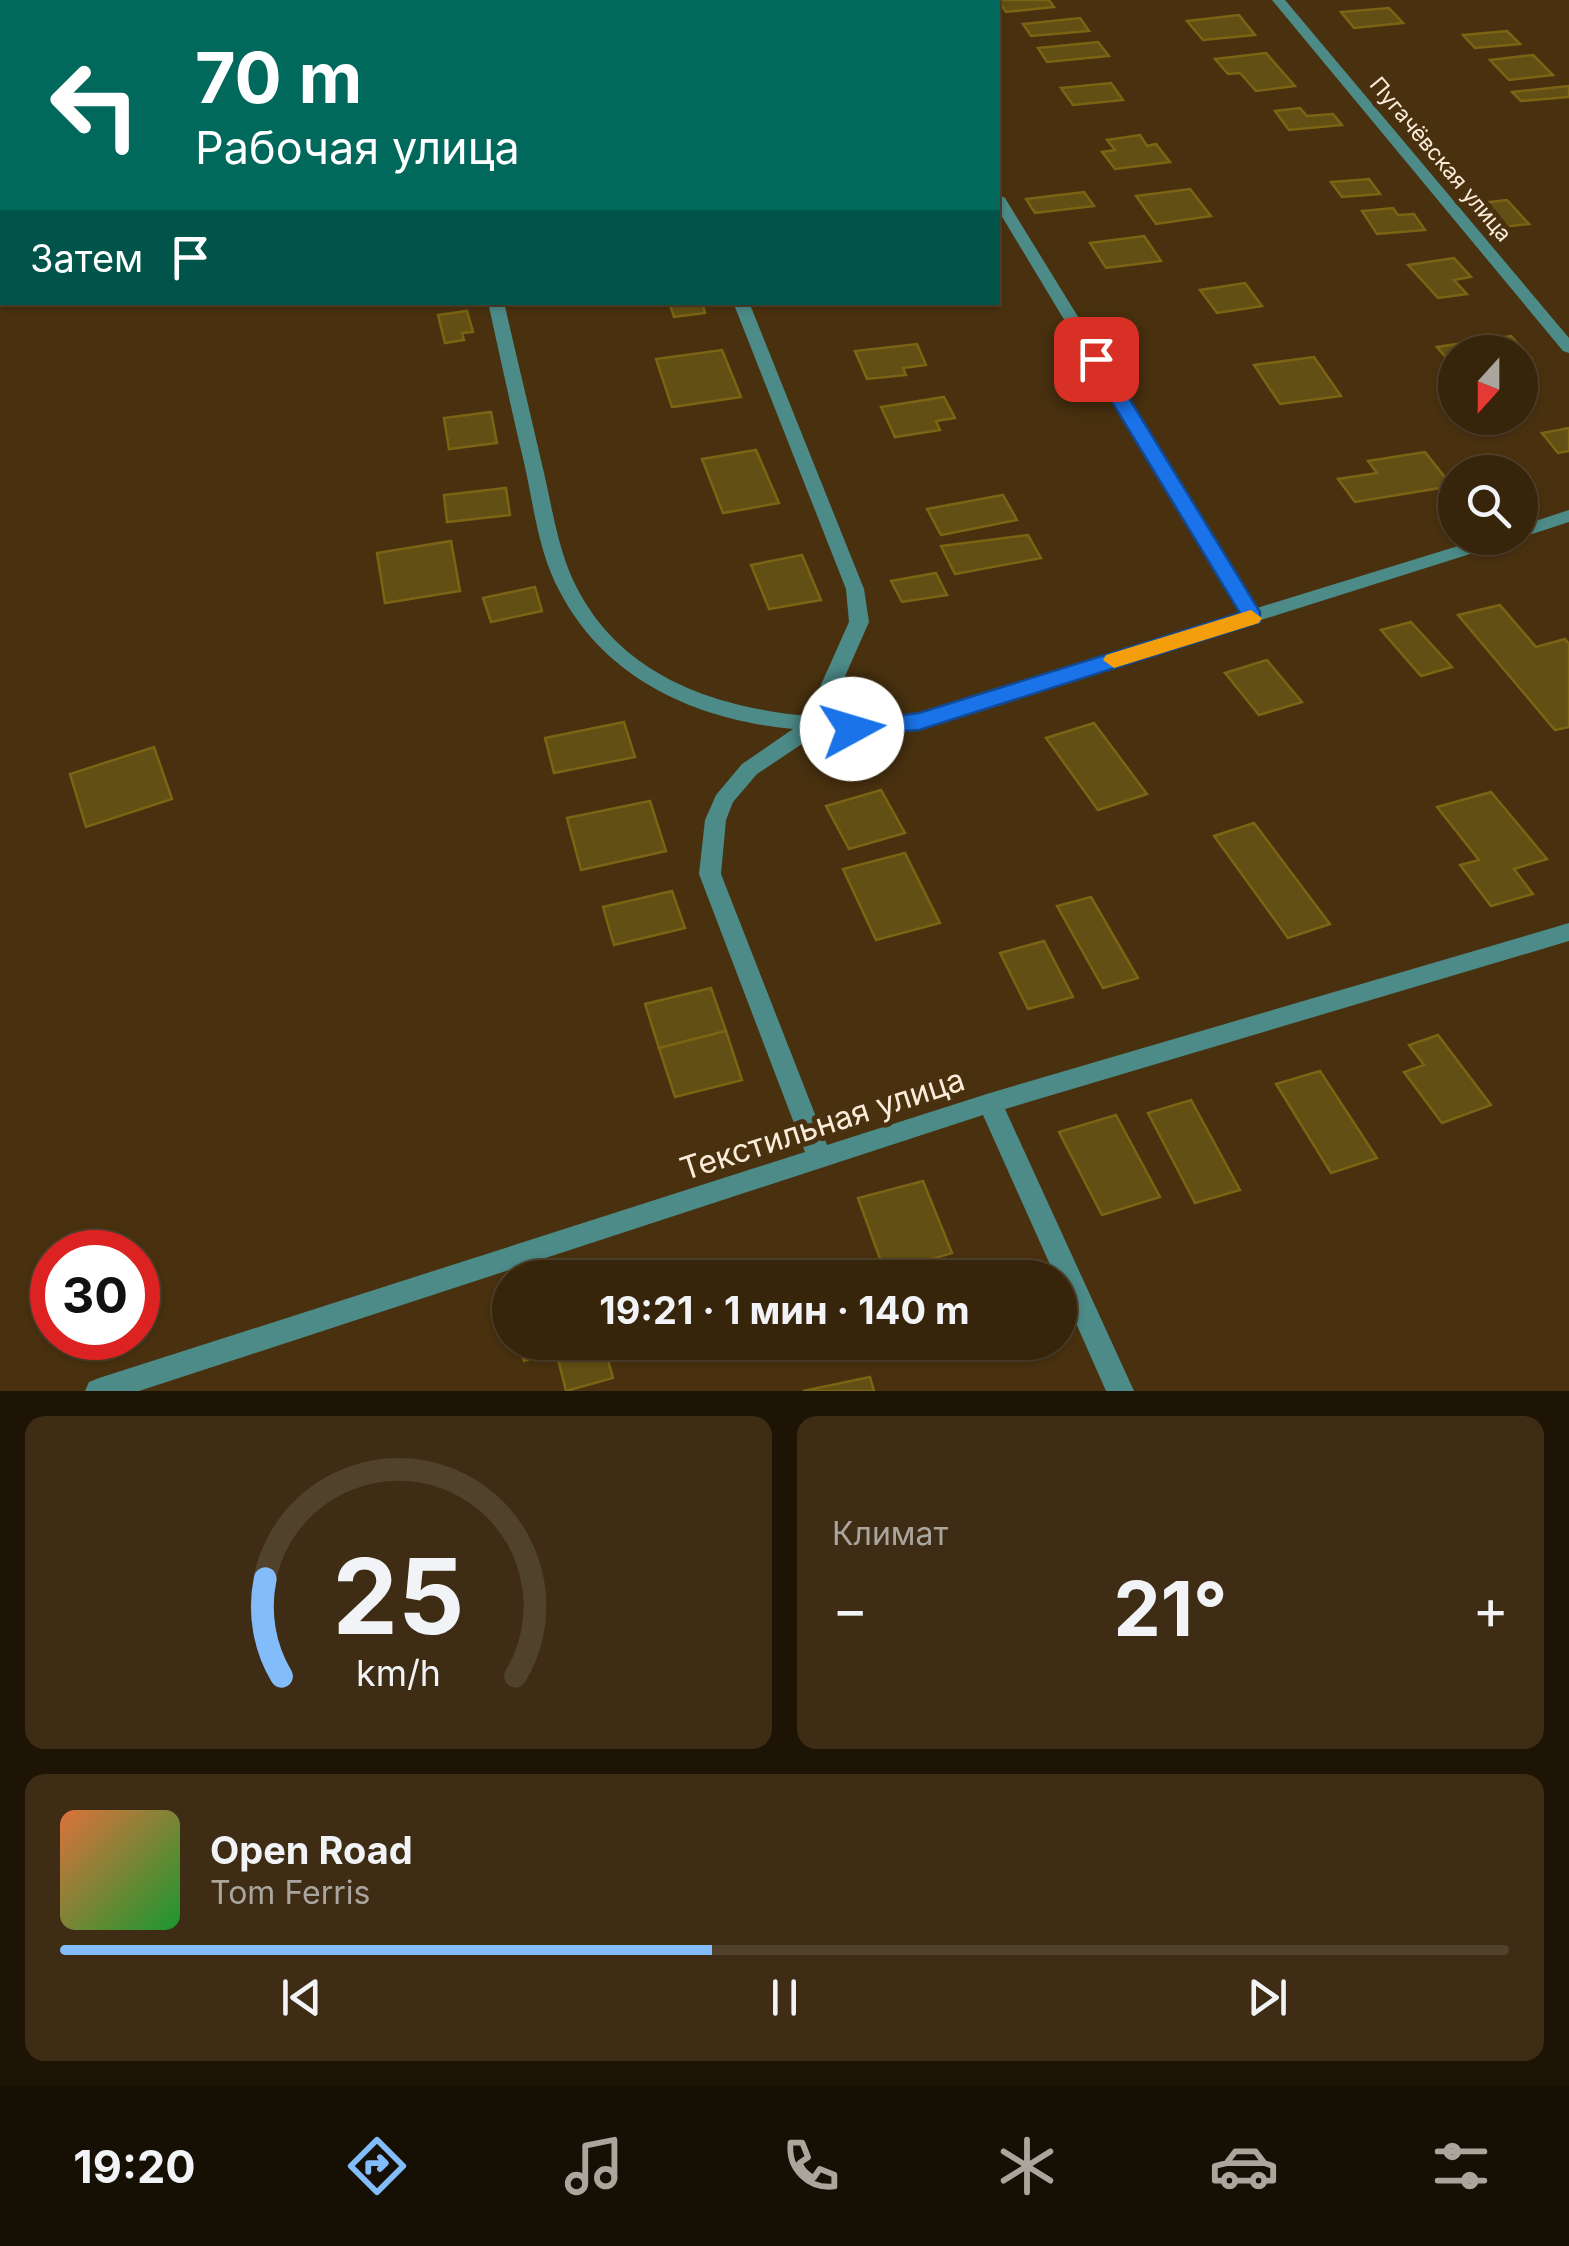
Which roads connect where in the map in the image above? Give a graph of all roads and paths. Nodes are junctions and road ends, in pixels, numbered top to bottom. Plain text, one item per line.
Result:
1 (1278, 0) edge
2 (1000, 201) edge
3 (497, 305) edge
4 (741, 305) edge
5 (1569, 348) edge
6 (1569, 516) edge
7 (1538, 526) edge
8 (1448, 555) edge
9 (1253, 617) junction
10 (813, 726) junction
11 (1569, 932) edge
12 (990, 1102) junction
13 (820, 1160) junction
14 (99, 1391) edge
15 (1120, 1391) edge

1 - 5 street, Пугачёвская улица
2 - 9 street
3 - 10 street
4 - 10 street
6 - 7 street
8 - 9 street
9 - 10 street
10 - 13 street
11 - 12 street, Текстильная улица
12 - 13 street, Текстильная улица
12 - 15 street
13 - 14 street, Текстильная улица

